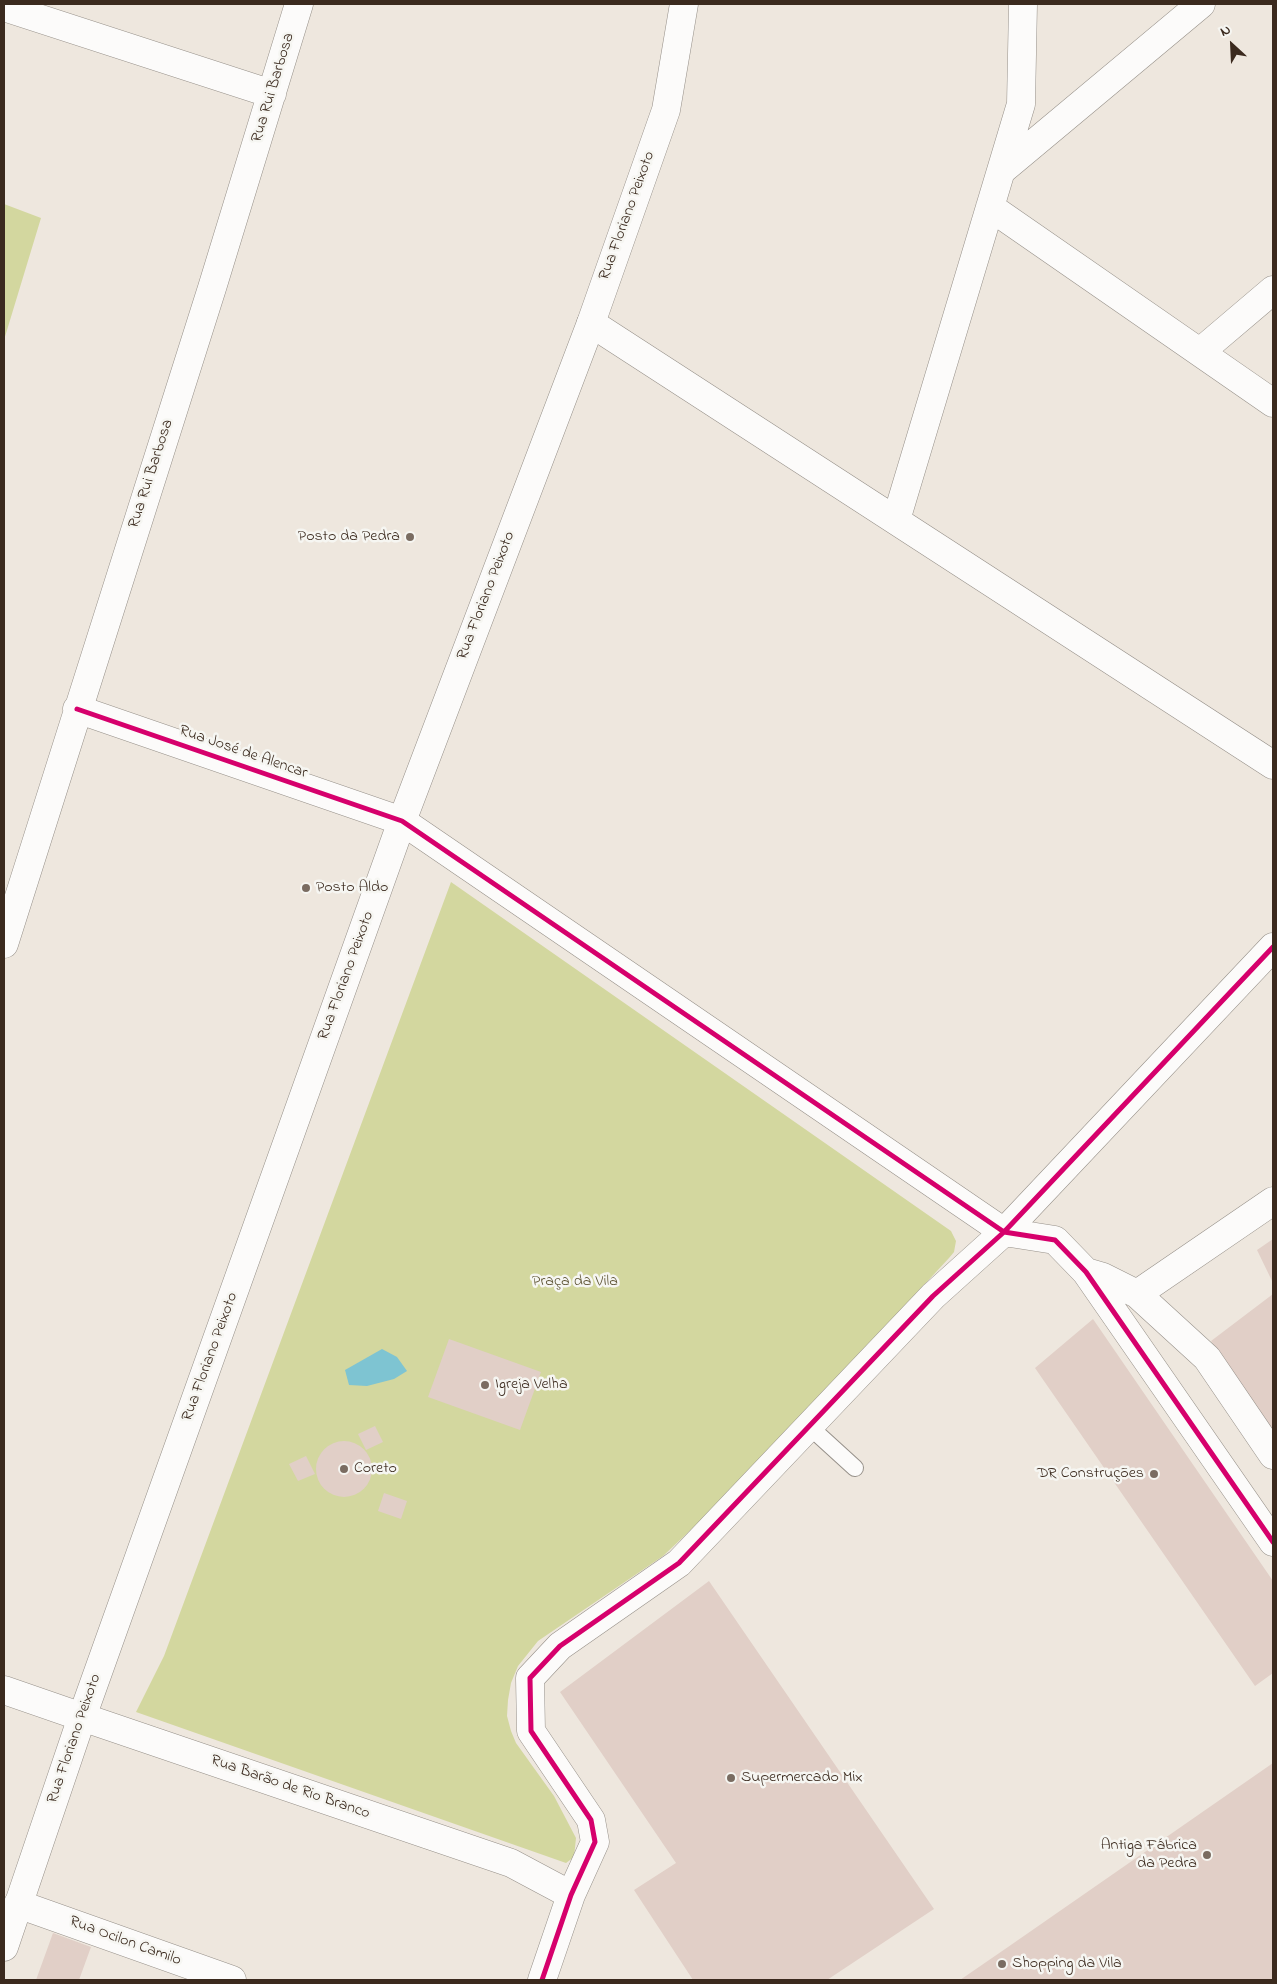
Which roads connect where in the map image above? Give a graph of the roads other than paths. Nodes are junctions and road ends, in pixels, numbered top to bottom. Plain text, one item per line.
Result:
1 (299, 4) edge
2 (684, 4) edge
3 (1023, 4) edge
4 (1201, 4) edge
5 (4, 7) edge
6 (272, 94) junction
7 (1001, 171) junction
8 (990, 207) junction
9 (1273, 290) edge
10 (590, 323) junction
11 (1200, 352) junction
12 (1273, 403) edge
13 (896, 520) junction
14 (77, 709) junction
15 (1273, 765) edge
16 (402, 821) junction
17 (4, 944) edge
18 (1273, 946) edge
19 (1273, 1201) edge
20 (1004, 1232) junction
21 (1086, 1272) junction
22 (1137, 1294) junction
23 (810, 1427) junction
24 (1273, 1455) edge
25 (855, 1468) dead end
26 (1273, 1542) edge
27 (4, 1690) edge
28 (82, 1717) junction
29 (571, 1895) junction
30 (18, 1904) junction
31 (4, 1947) edge
32 (232, 1980) edge
33 (542, 1980) edge

1 - 6 main road, Rua Rui Barbosa
2 - 10 main road, Rua Floriano Peixoto
3 - 7 main road
4 - 7 main road
5 - 6 main road
6 - 14 main road, Rua Rui Barbosa
7 - 8 main road
8 - 11 main road
8 - 13 main road
9 - 11 main road
10 - 13 main road
10 - 16 main road, Rua Floriano Peixoto
11 - 12 main road
13 - 15 main road
14 - 16 main road, Rua José de Alencar
14 - 17 main road, Rua Rui Barbosa
16 - 20 main road, Rua José de Alencar
16 - 28 main road, Rua Floriano Peixoto
18 - 20 main road
19 - 22 main road
20 - 21 main road
20 - 23 main road
21 - 22 main road
21 - 26 main road
22 - 24 main road
23 - 25 lane
23 - 29 main road
27 - 28 main road, Rua Barão de Rio Branco
28 - 29 main road, Rua Barão de Rio Branco
28 - 30 main road, Rua Floriano Peixoto
29 - 33 main road
30 - 31 main road, Rua Floriano Peixoto
30 - 32 main road, Rua Ocilon Camilo

